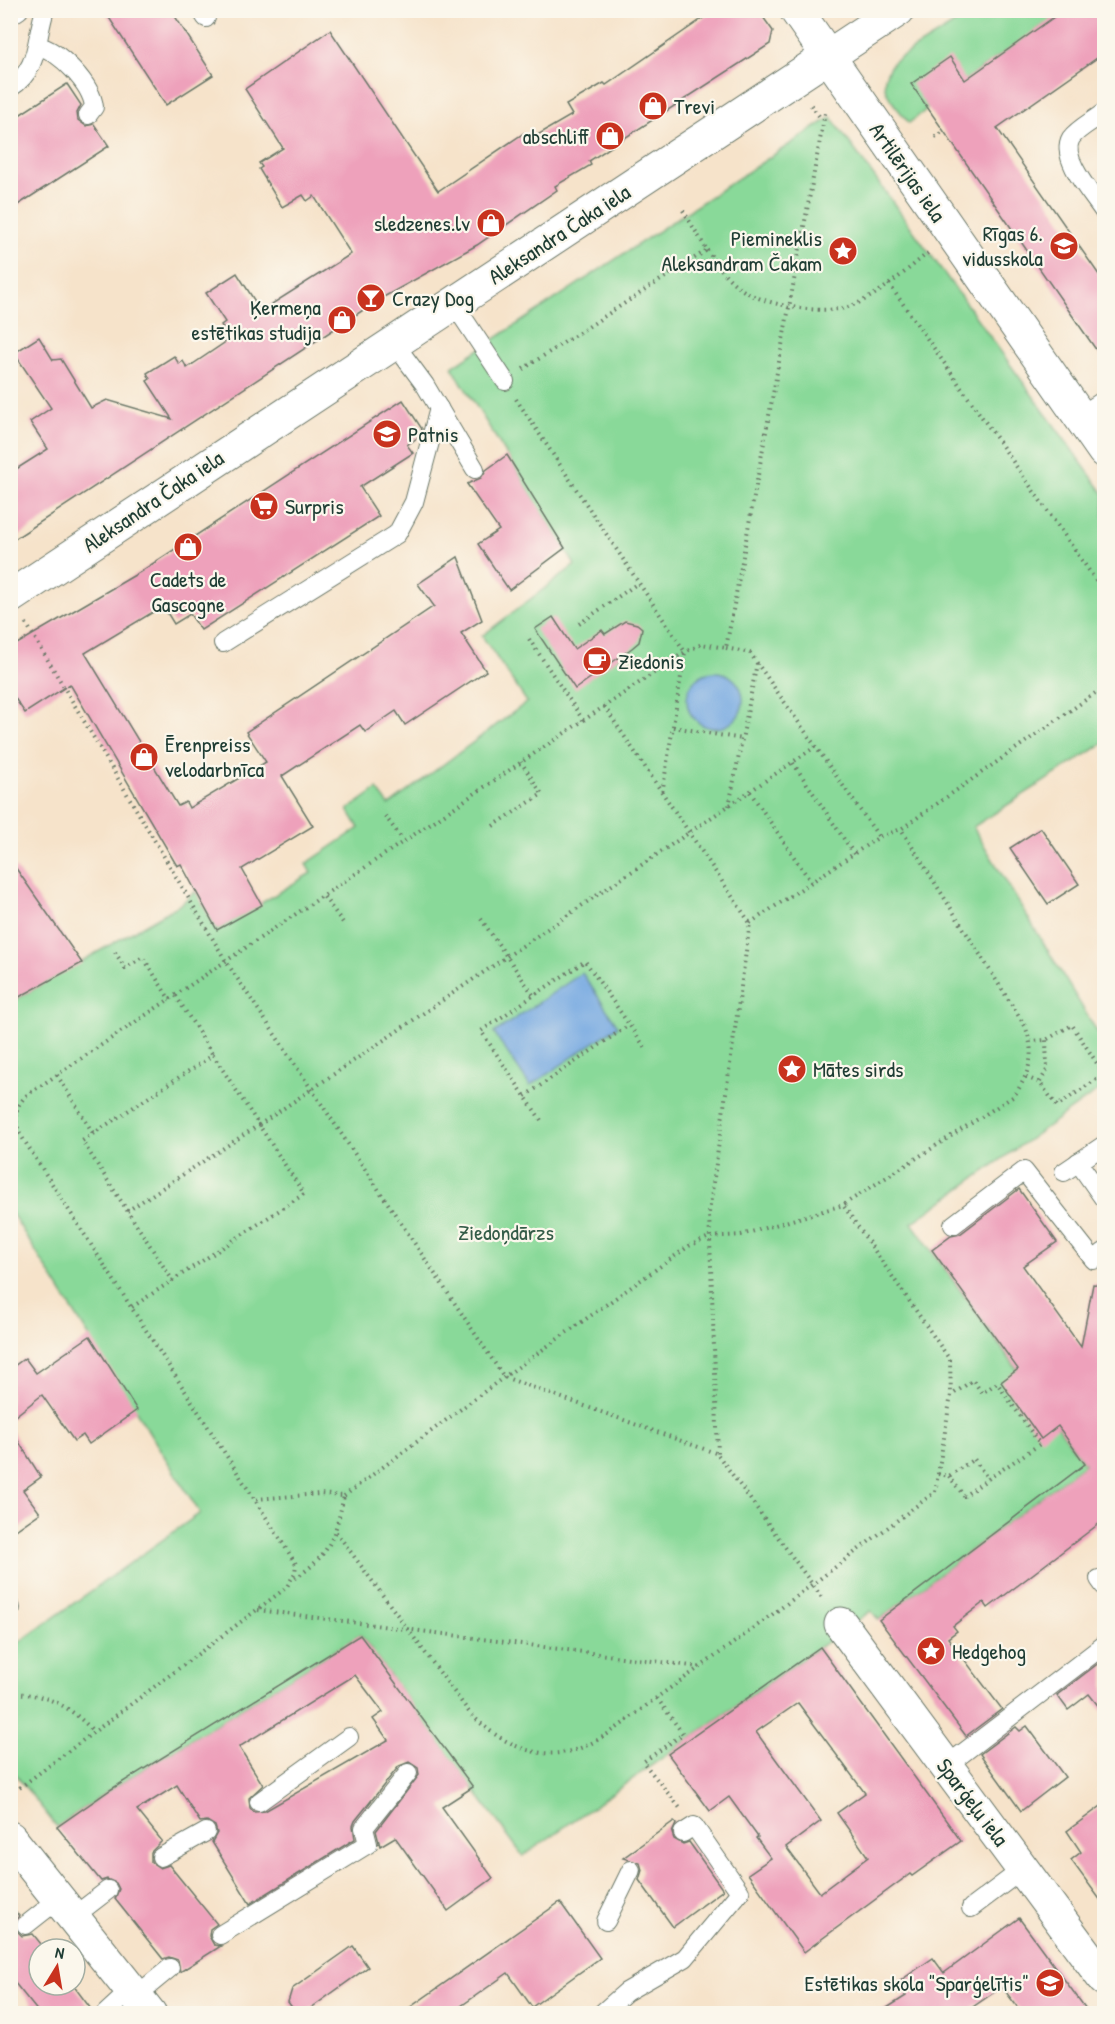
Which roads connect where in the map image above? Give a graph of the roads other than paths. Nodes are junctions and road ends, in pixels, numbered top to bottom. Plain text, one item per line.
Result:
1 (19, 10) edge
2 (45, 10) edge
3 (796, 10) edge
4 (898, 10) edge
5 (10, 16) edge
6 (38, 46) junction
7 (829, 56) junction
8 (10, 88) edge
9 (1104, 112) edge
10 (88, 115) dead end
11 (1104, 212) edge
12 (454, 304) junction
13 (394, 343) junction
14 (505, 381) road end
15 (439, 408) junction
16 (1092, 408) edge
17 (1104, 451) edge
18 (475, 469) dead end
19 (11, 597) edge
20 (223, 643) dead end
21 (1104, 1145) edge
22 (1104, 1199) edge
23 (953, 1225) dead end
24 (1104, 1252) edge
25 (841, 1624) road end
26 (1104, 1645) edge
27 (349, 1737) dead end
28 (946, 1766) junction
29 (408, 1773) dead end
30 (260, 1802) dead end
31 (688, 1830) road end
32 (206, 1832) dead end
33 (10, 1838) edge
34 (161, 1857) dead end
35 (1023, 1869) junction
36 (631, 1870) dead end
37 (108, 1890) dead end
38 (66, 1908) junction
39 (971, 1908) dead end
40 (606, 1921) dead end
41 (26, 1925) dead end
42 (220, 1935) dead end
43 (170, 1968) dead end
44 (1104, 1979) edge
45 (139, 2000) edge
46 (105, 2013) edge
47 (601, 2013) edge

1 - 5 lane
2 - 6 lane
3 - 7 street, Artilērijas iela
4 - 7 street, Aleksandra Čaka iela
6 - 8 lane
6 - 10 lane
7 - 12 street, Aleksandra Čaka iela
7 - 16 street, Artilērijas iela
9 - 11 lane
12 - 13 street, Aleksandra Čaka iela
12 - 14 lane
13 - 15 lane
13 - 19 street, Aleksandra Čaka iela
15 - 18 lane
15 - 20 lane
16 - 17 street, Artilērijas iela
21 - 22 lane
23 - 24 lane
25 - 28 street, Sparģeļu iela
26 - 28 lane
27 - 30 lane
28 - 35 street, Sparģeļu iela
29 - 42 lane
31 - 47 lane
32 - 34 lane
33 - 38 street
35 - 39 lane
35 - 44 street, Sparģeļu iela
36 - 40 lane
37 - 38 lane
38 - 41 lane
38 - 45 street
43 - 45 lane
45 - 46 lane

